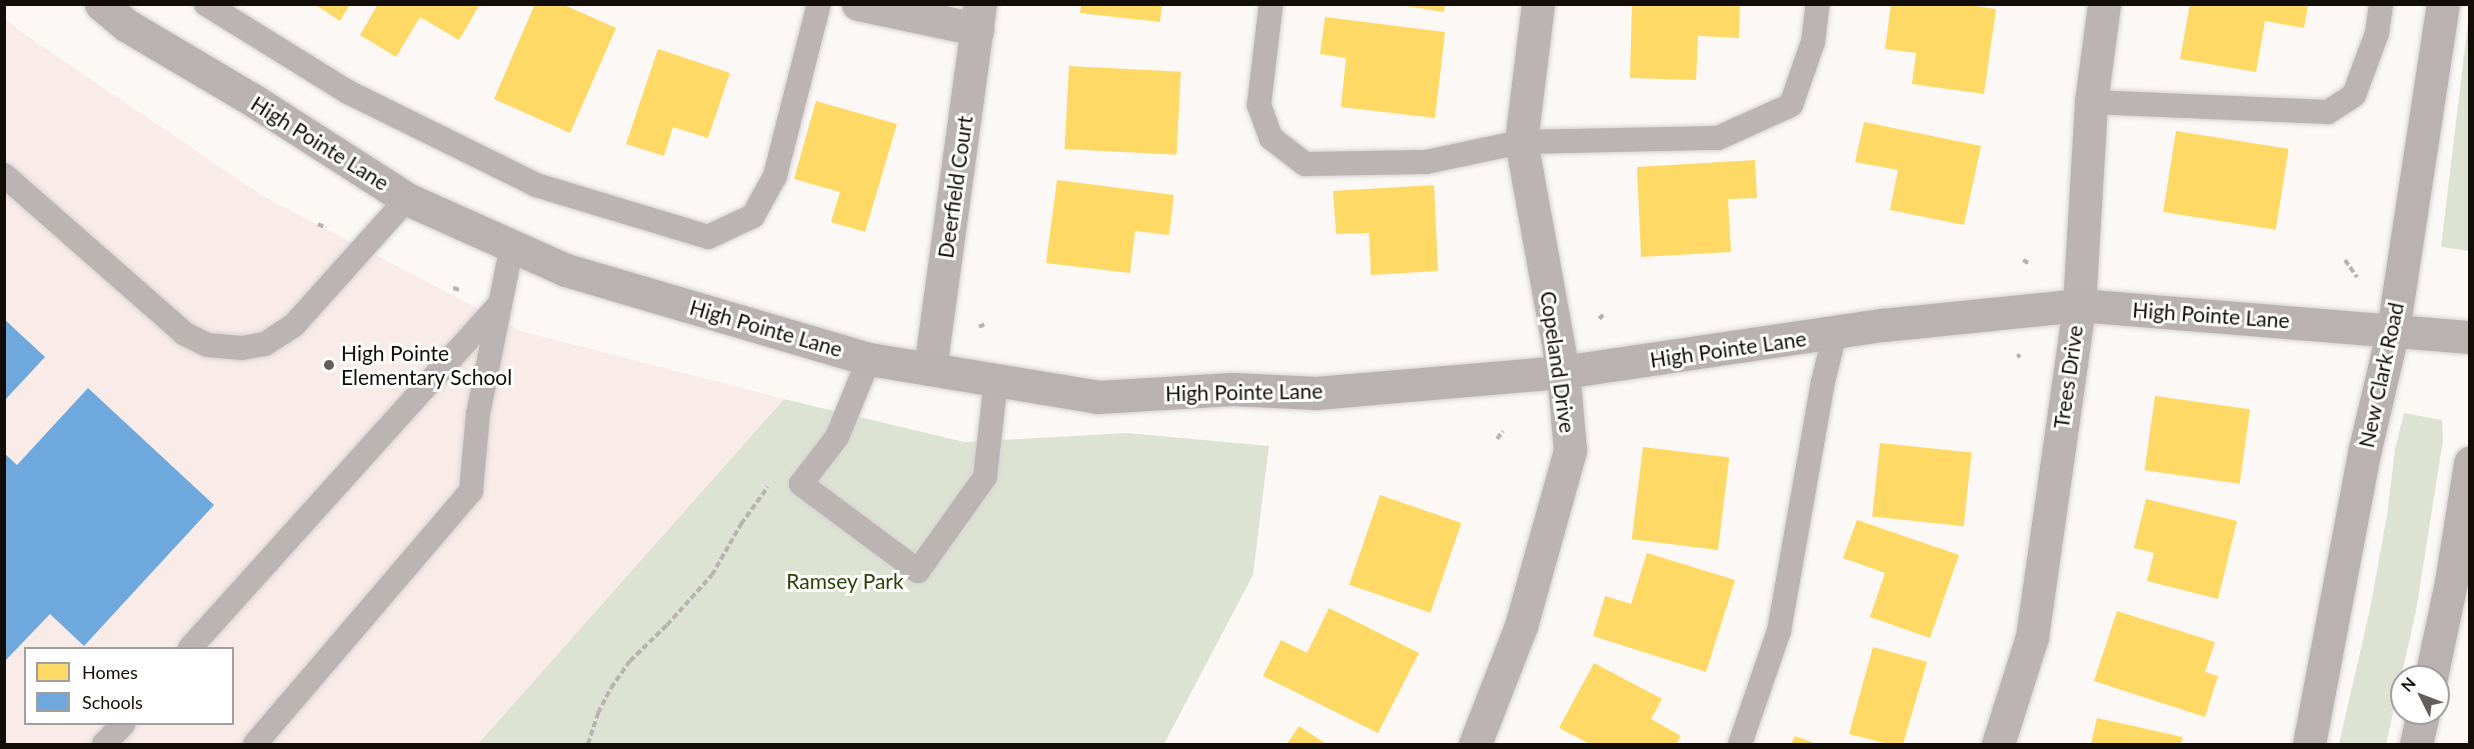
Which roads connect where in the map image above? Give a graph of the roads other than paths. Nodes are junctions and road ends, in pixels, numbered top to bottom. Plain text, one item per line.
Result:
1 (101, 4) edge
2 (206, 4) edge
3 (819, 4) edge
4 (858, 4) edge
5 (1271, 4) edge
6 (1538, 4) edge
7 (1818, 4) edge
8 (2104, 4) edge
9 (2380, 4) edge
10 (2443, 4) edge
11 (979, 17) edge
12 (2091, 102) junction
13 (1521, 142) junction
14 (4, 175) edge
15 (407, 199) junction
16 (512, 246) junction
17 (501, 303) junction
18 (2079, 305) junction
19 (2393, 330) junction
20 (1835, 333) junction
21 (2469, 337) edge
22 (869, 359) junction
23 (930, 369) junction
24 (1563, 372) junction
25 (996, 380) junction
26 (2469, 463) edge
27 (191, 647) edge
28 (2434, 665) edge
29 (121, 725) edge
30 (2420, 725) edge
31 (104, 744) edge
32 (255, 744) edge
33 (1475, 744) edge
34 (1740, 744) edge
35 (1998, 744) edge
36 (2309, 744) edge
37 (2416, 744) edge

1 - 15 street, High Pointe Lane
2 - 3 lane
4 - 11 street
5 - 13 lane
6 - 13 street, Copeland Drive
7 - 13 lane
8 - 12 street, Trees Drive
9 - 12 lane
10 - 19 street, New Clark Road
11 - 23 street, Deerfield Court
12 - 18 street, Trees Drive
13 - 24 street, Copeland Drive
14 - 15 lane
15 - 16 street, High Pointe Lane
16 - 17 lane
16 - 22 street, High Pointe Lane
17 - 27 lane
17 - 32 lane
18 - 19 street, High Pointe Lane
18 - 20 street, High Pointe Lane
18 - 35 street, Trees Drive
19 - 21 street, High Pointe Lane
19 - 36 street, New Clark Road
20 - 24 street, High Pointe Lane
20 - 34 lane
22 - 23 street, High Pointe Lane
22 - 25 lane
23 - 25 street, High Pointe Lane
24 - 25 street, High Pointe Lane
24 - 33 street, Copeland Drive
26 - 28 street
29 - 31 lane
30 - 37 street

